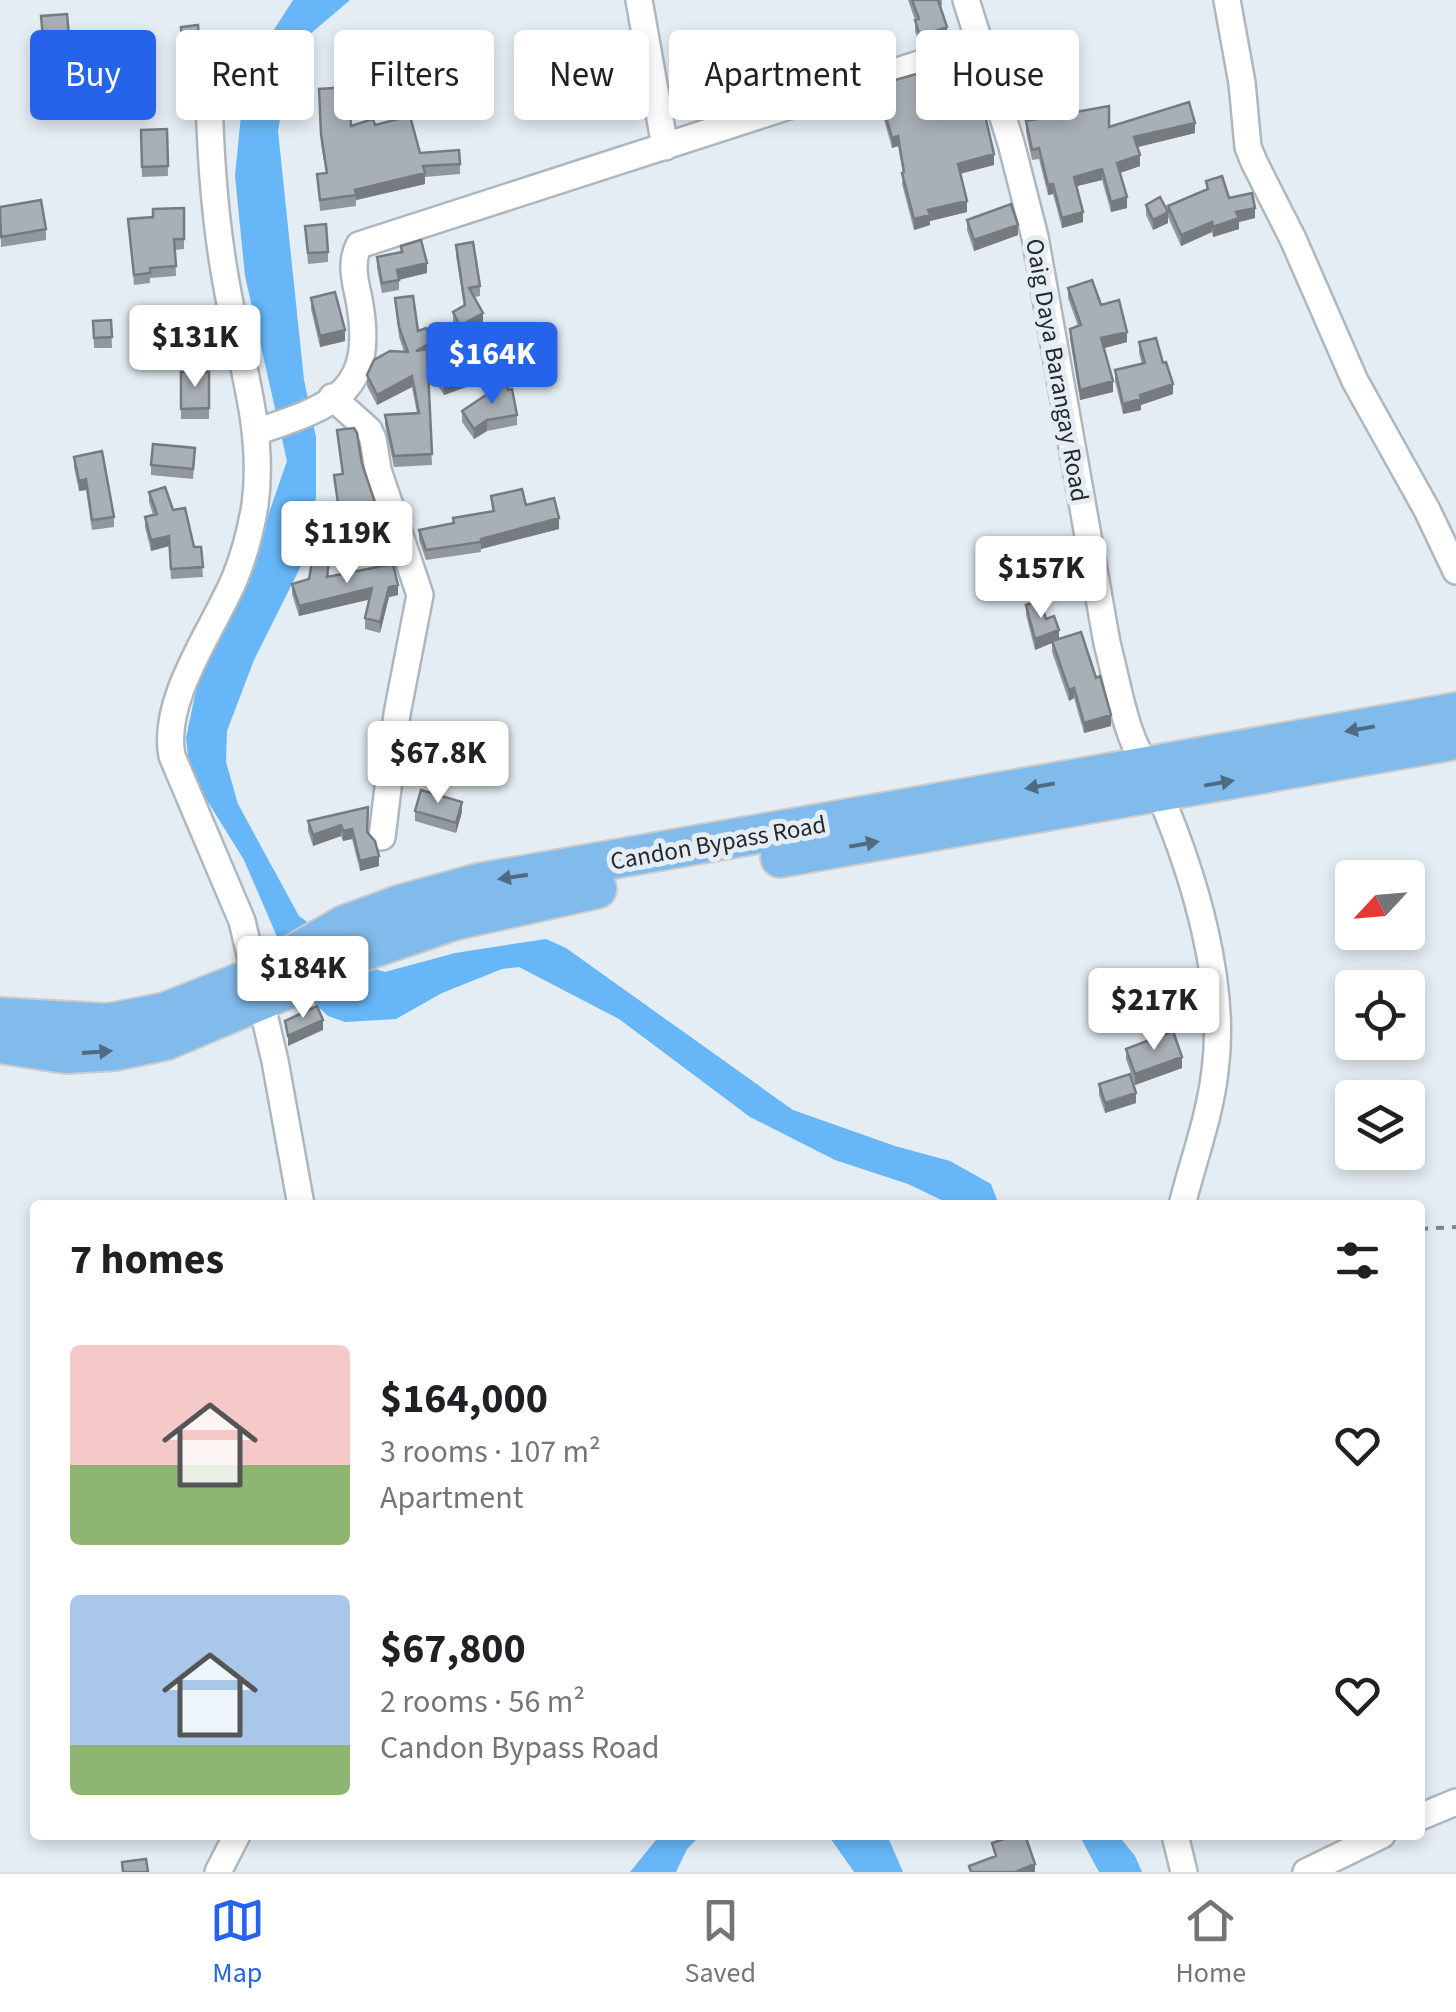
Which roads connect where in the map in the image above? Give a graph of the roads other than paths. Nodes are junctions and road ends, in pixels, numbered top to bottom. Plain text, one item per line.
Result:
1 (639, 0) edge
2 (966, 0) edge
3 (1227, 0) edge
4 (976, 30) edge
5 (916, 65) edge
6 (211, 120) edge
7 (1004, 120) edge
8 (665, 147) junction
9 (324, 403) junction
10 (266, 428) junction
11 (1456, 571) edge
12 (1456, 712) edge
13 (1456, 740) edge
14 (1153, 780) junction
15 (382, 836) dead end
16 (268, 984) junction
17 (0, 1017) edge
18 (0, 1044) edge
19 (301, 1200) edge
20 (1183, 1200) edge
21 (1456, 1802) edge
22 (1425, 1815) edge
23 (235, 1840) edge
24 (1176, 1840) edge
25 (1372, 1840) edge
26 (218, 1872) edge
27 (1184, 1872) edge
28 (1306, 1872) edge

1 - 8 street
2 - 4 street, Oaig Daya Barangay Road
3 - 11 street
5 - 8 street
6 - 10 street
7 - 14 street, Oaig Daya Barangay Road
8 - 9 street
9 - 10 street
9 - 15 street
10 - 16 street
12 -> 14 highway, Candon Bypass Road
14 -> 13 highway, Candon Bypass Road
14 - 16 highway, Candon Bypass Road
14 - 20 street, Oaig Daya Barangay Road
16 - 17 highway, Candon Bypass Road
18 -> 16 highway, Candon Bypass Road
16 - 19 street
21 - 22 street
23 - 26 street
24 - 27 street
25 - 28 street

